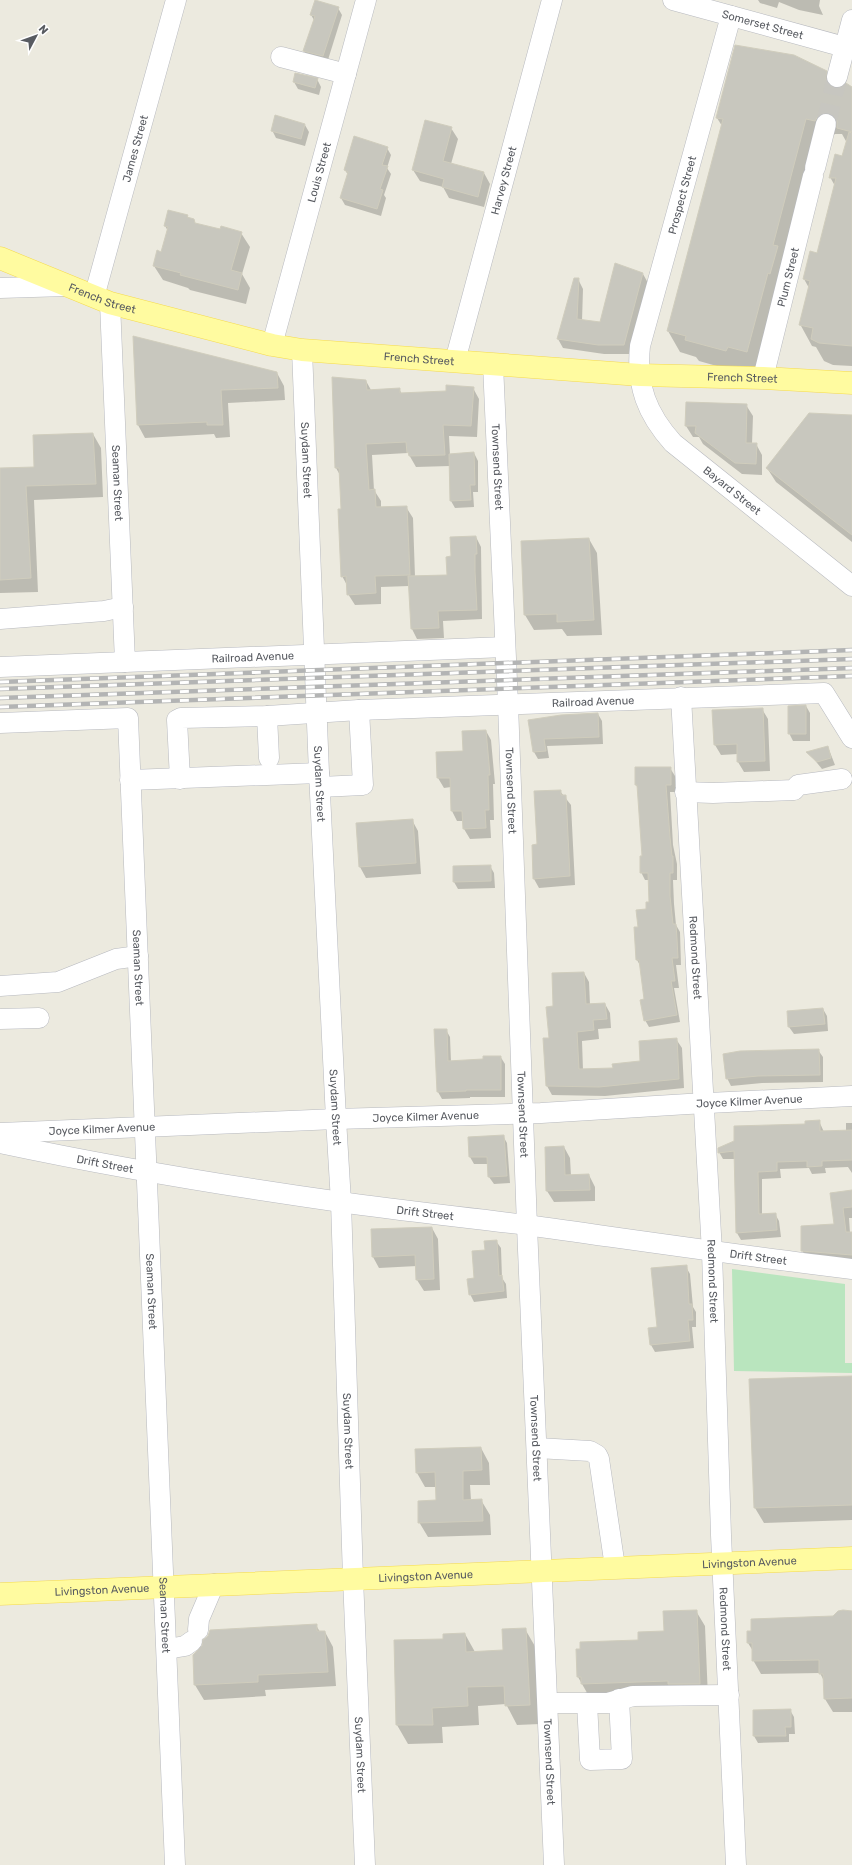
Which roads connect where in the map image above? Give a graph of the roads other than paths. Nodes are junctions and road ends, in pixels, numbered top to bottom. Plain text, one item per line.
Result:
1 (176, 0) edge
2 (366, 0) edge
3 (552, 0) edge
4 (673, 0) edge
5 (731, 16) junction
6 (852, 20) edge
7 (848, 48) edge
8 (281, 58) dead end
9 (346, 74) junction
10 (837, 77) tunnel mouth
11 (826, 124) tunnel mouth
12 (0, 258) edge
13 (66, 286) junction
14 (0, 288) edge
15 (102, 300) junction
16 (272, 345) junction
17 (302, 350) junction
18 (455, 361) junction
19 (493, 364) junction
20 (640, 375) junction
21 (763, 378) junction
22 (852, 383) edge
23 (852, 586) edge
24 (123, 607) junction
25 (0, 619) edge
26 (505, 647) junction
27 (316, 655) junction
28 (125, 662) junction
29 (0, 667) edge
30 (681, 697) junction
31 (508, 704) junction
32 (359, 710) junction
33 (317, 712) junction
34 (267, 716) junction
35 (0, 723) edge
36 (850, 732) edge
37 (269, 758) dead end
38 (180, 779) junction
39 (842, 779) dead end
40 (130, 780) junction
41 (320, 780) junction
42 (685, 792) junction
43 (138, 956) junction
44 (0, 986) edge
45 (39, 1018) dead end
46 (0, 1019) edge
47 (852, 1096) edge
48 (704, 1103) junction
49 (524, 1113) junction
50 (336, 1119) junction
51 (146, 1128) junction
52 (0, 1133) edge
53 (0, 1143) edge
54 (147, 1171) junction
55 (341, 1202) junction
56 (527, 1226) junction
57 (712, 1252) junction
58 (852, 1269) edge
59 (537, 1448) junction
60 (852, 1558) edge
61 (723, 1563) junction
62 (615, 1567) junction
63 (543, 1570) junction
64 (352, 1578) junction
65 (214, 1584) junction
66 (164, 1586) junction
67 (0, 1594) edge
68 (167, 1649) junction
69 (729, 1696) junction
70 (619, 1699) junction
71 (548, 1703) junction
72 (587, 1703) junction
73 (175, 1865) edge
74 (365, 1865) edge
75 (554, 1865) edge
76 (736, 1865) edge

1 - 15 street, James Street
2 - 9 street, Louis Street
3 - 18 street, Harvey Street
4 - 5 street, Somerset Street
5 - 7 street, Somerset Street
5 - 20 street, Prospect Street
6 - 7 street
7 - 10 street
8 - 9 street
9 - 16 street, Louis Street
11 - 21 street, Plum Street
12 - 13 main road, French Street
13 - 14 street
13 - 15 main road, French Street
15 - 16 main road, French Street
15 - 24 street, Seaman Street
16 - 17 main road, French Street
17 - 18 main road, French Street
17 - 27 street, Suydam Street
18 - 19 main road, French Street
19 - 20 main road, French Street
19 - 26 street, Townsend Street
20 - 21 main road, French Street
20 - 23 street, Bayard Street
21 - 22 main road, French Street
24 - 25 street
24 - 28 street, Seaman Street
26 - 27 street, Railroad Avenue
26 - 31 street, Townsend Street
27 - 28 street, Railroad Avenue
27 - 33 street, Suydam Street
28 - 29 street, Railroad Avenue
30 - 31 street, Railroad Avenue
30 - 36 street, Railroad Avenue
30 - 42 street, Redmond Street
31 - 32 street, Railroad Avenue
31 - 49 street, Townsend Street
32 - 33 street, Railroad Avenue
32 - 41 street
33 - 34 street, Railroad Avenue
33 - 41 street, Suydam Street
34 - 37 street
34 - 38 street, Railroad Avenue
35 - 40 street, Seaman Street
38 - 40 street
38 - 41 street
39 - 42 street
40 - 43 street, Seaman Street
41 - 50 street, Suydam Street
42 - 48 street, Redmond Street
43 - 44 street
43 - 51 street, Seaman Street
45 - 46 street
47 - 48 street, Joyce Kilmer Avenue
48 - 49 street, Joyce Kilmer Avenue
48 - 57 street, Redmond Street
49 - 50 street, Joyce Kilmer Avenue
49 - 56 street, Townsend Street
50 - 51 street, Joyce Kilmer Avenue
50 - 55 street, Suydam Street
51 - 52 street, Joyce Kilmer Avenue
51 - 54 street, Seaman Street
53 - 54 street, Drift Street
54 - 55 street, Drift Street
54 - 66 street, Seaman Street
55 - 56 street, Drift Street
55 - 64 street, Suydam Street
56 - 57 street, Drift Street
56 - 59 street, Townsend Street
57 - 58 street, Drift Street
57 - 61 street, Redmond Street
59 - 62 street
59 - 63 street, Townsend Street
60 - 61 main road, Livingston Avenue
61 - 62 main road, Livingston Avenue
61 - 69 street, Redmond Street
62 - 63 main road, Livingston Avenue
63 - 64 main road, Livingston Avenue
63 - 71 street, Townsend Street
64 - 65 main road, Livingston Avenue
64 - 74 street, Suydam Street
65 - 66 main road, Livingston Avenue
65 - 68 street
66 - 67 main road, Livingston Avenue
66 - 68 street, Seaman Street
68 - 73 street, Seaman Street
69 - 70 street
69 - 76 street, Redmond Street
70 - 72 street
70 - 72 street
71 - 72 street
71 - 75 street, Townsend Street

